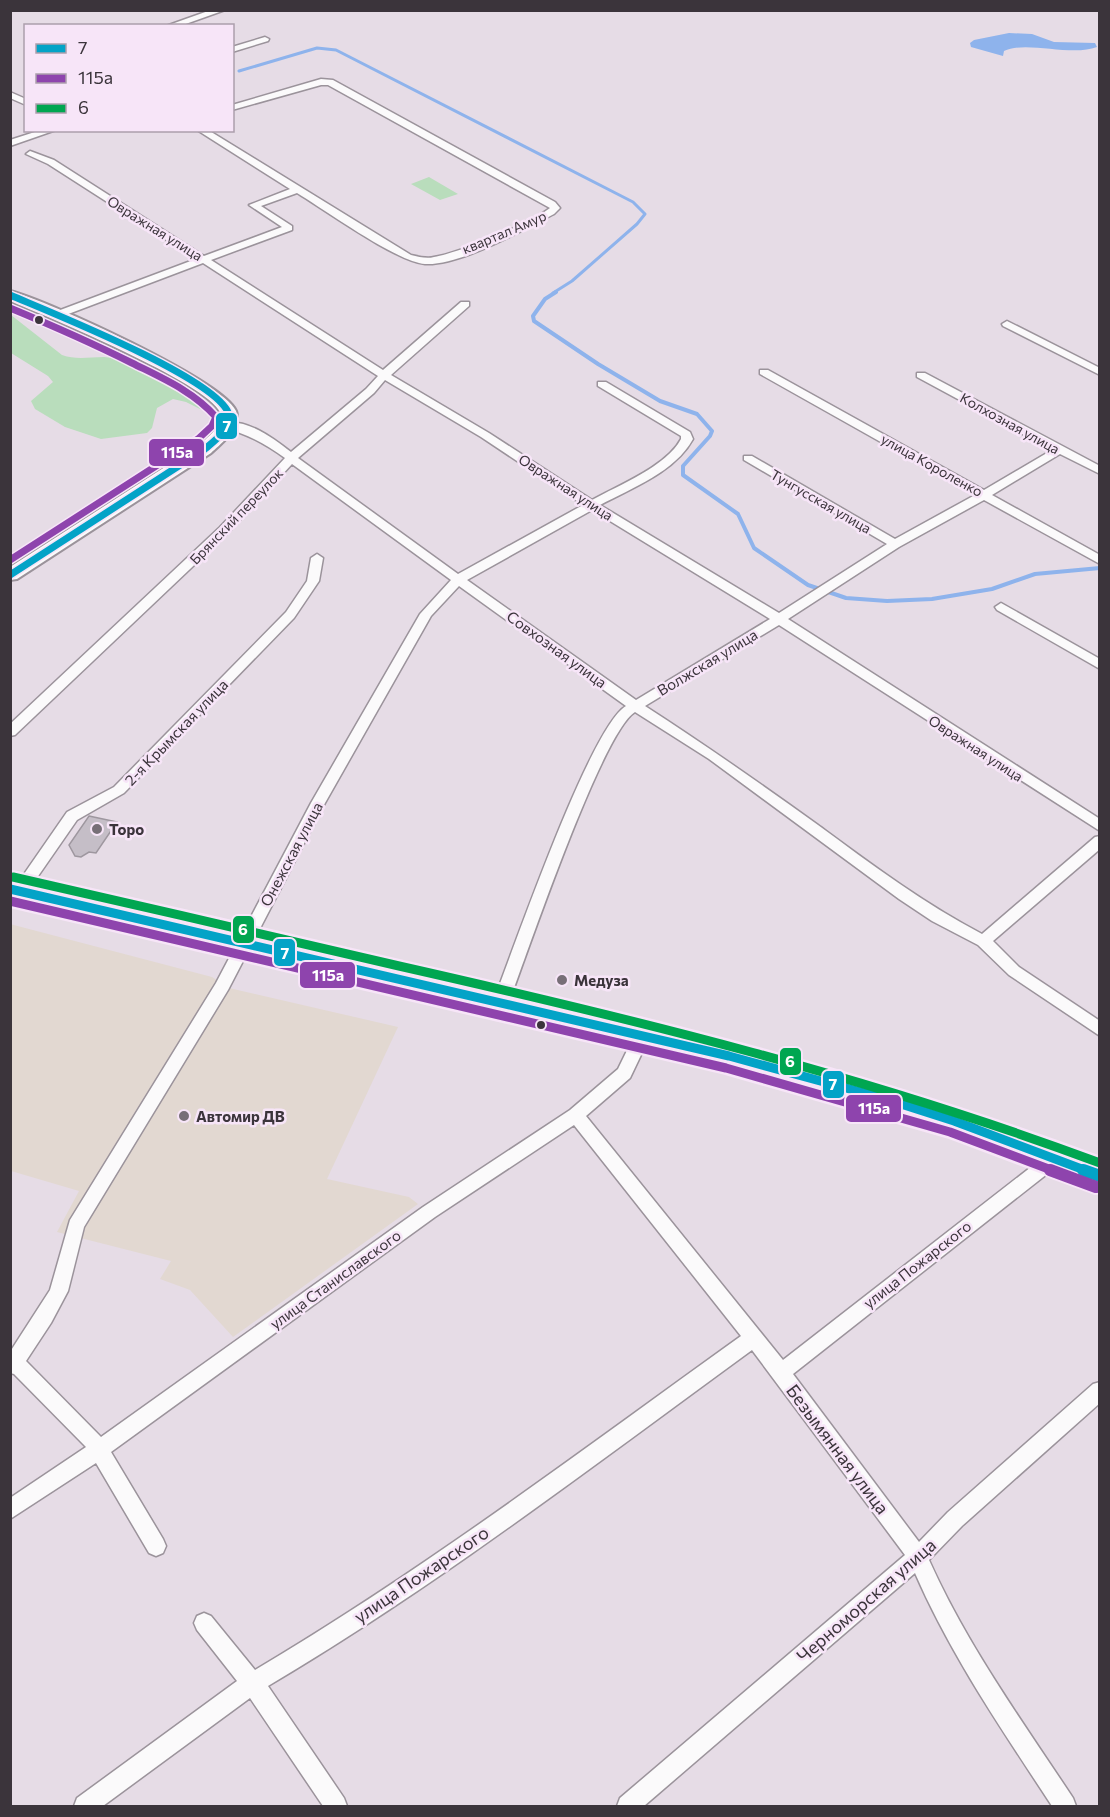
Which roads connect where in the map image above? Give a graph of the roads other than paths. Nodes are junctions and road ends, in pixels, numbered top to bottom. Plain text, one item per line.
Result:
1 (221, 10) edge
2 (176, 24) edge
3 (265, 39) dead end
4 (234, 49) edge
5 (10, 94) edge
6 (24, 102) edge
7 (234, 107) edge
8 (45, 132) edge
9 (204, 132) edge
10 (12, 141) edge
11 (30, 154) dead end
12 (298, 189) junction
13 (205, 259) junction
14 (10, 296) edge
15 (465, 304) dead end
16 (59, 315) junction
17 (1007, 324) dead end
18 (764, 372) dead end
19 (1100, 372) edge
20 (384, 375) junction
21 (921, 375) dead end
22 (602, 384) dead end
23 (226, 425) junction
24 (1059, 450) junction
25 (291, 458) junction
26 (748, 459) dead end
27 (1100, 471) edge
28 (984, 495) junction
29 (592, 505) junction
30 (895, 544) junction
31 (317, 558) dead end
32 (1100, 560) edge
33 (10, 574) edge
34 (459, 580) junction
35 (1001, 607) dead end
36 (779, 619) junction
37 (1100, 665) edge
38 (634, 705) junction
39 (10, 732) edge
40 (1100, 826) edge
41 (1100, 841) edge
42 (15, 890) edge
43 (245, 941) junction
44 (983, 941) junction
45 (501, 1002) junction
46 (1100, 1030) edge
47 (643, 1034) junction
48 (576, 1115) junction
49 (1055, 1158) junction
50 (1098, 1172) edge
51 (754, 1338) junction
52 (12, 1365) edge
53 (781, 1372) junction
54 (1100, 1390) edge
55 (99, 1448) junction
56 (10, 1510) edge
57 (156, 1546) dead end
58 (918, 1557) junction
59 (204, 1623) dead end
60 (251, 1684) junction
61 (85, 1806) edge
62 (336, 1806) edge
63 (628, 1806) edge
64 (1065, 1806) edge

1 - 2 street
3 - 4 street
5 - 6 street
7 - 12 street, квартал Амур
8 - 10 street
9 - 12 street, квартал Амур
11 - 13 street, Овражная улица
12 - 13 street
13 - 16 street
13 - 20 street, Овражная улица
14 - 16 main road
15 - 20 street, Брянский переулок
16 - 23 main road
17 - 19 street
18 - 28 street, улица Короленко
20 - 25 street, Брянский переулок
20 - 29 street, Овражная улица
21 - 24 street, Колхозная улица
22 - 29 street
23 - 25 street, Совхозная улица
23 - 33 main road
24 - 27 street, Колхозная улица
24 - 28 street, Волжская улица
25 - 34 street, Совхозная улица
25 - 39 street, Брянский переулок
26 - 30 street, Тунгусская улица
28 - 30 street, Волжская улица
28 - 32 street, улица Короленко
29 - 34 street, Онежская улица
29 - 36 street, Овражная улица
30 - 36 street, Волжская улица
31 - 42 street, 2-я Крымская улица
34 - 38 street, Совхозная улица
34 - 43 street, Онежская улица
35 - 37 street
36 - 38 street, Волжская улица
36 - 40 street, Овражная улица
38 - 44 street, Совхозная улица
38 - 45 street, Волжская улица
41 - 44 street
42 - 43 highway
43 - 45 highway
43 - 52 street, Онежская улица
44 - 46 street, Совхозная улица
45 - 47 highway
47 - 48 street, улица Станиславского
47 - 49 highway
48 - 51 street, Безымянная улица
48 - 55 street, улица Станиславского
49 - 50 highway
49 - 53 street, улица Пожарского
51 - 53 street, Безымянная улица
51 - 60 street, улица Пожарского
52 - 55 street
53 - 58 street, Безымянная улица
54 - 58 street, Черноморская улица
55 - 56 street, улица Станиславского
55 - 57 street
58 - 63 street, Черноморская улица
58 - 64 street, Безымянная улица
59 - 60 street
60 - 61 street, улица Пожарского
60 - 62 street

